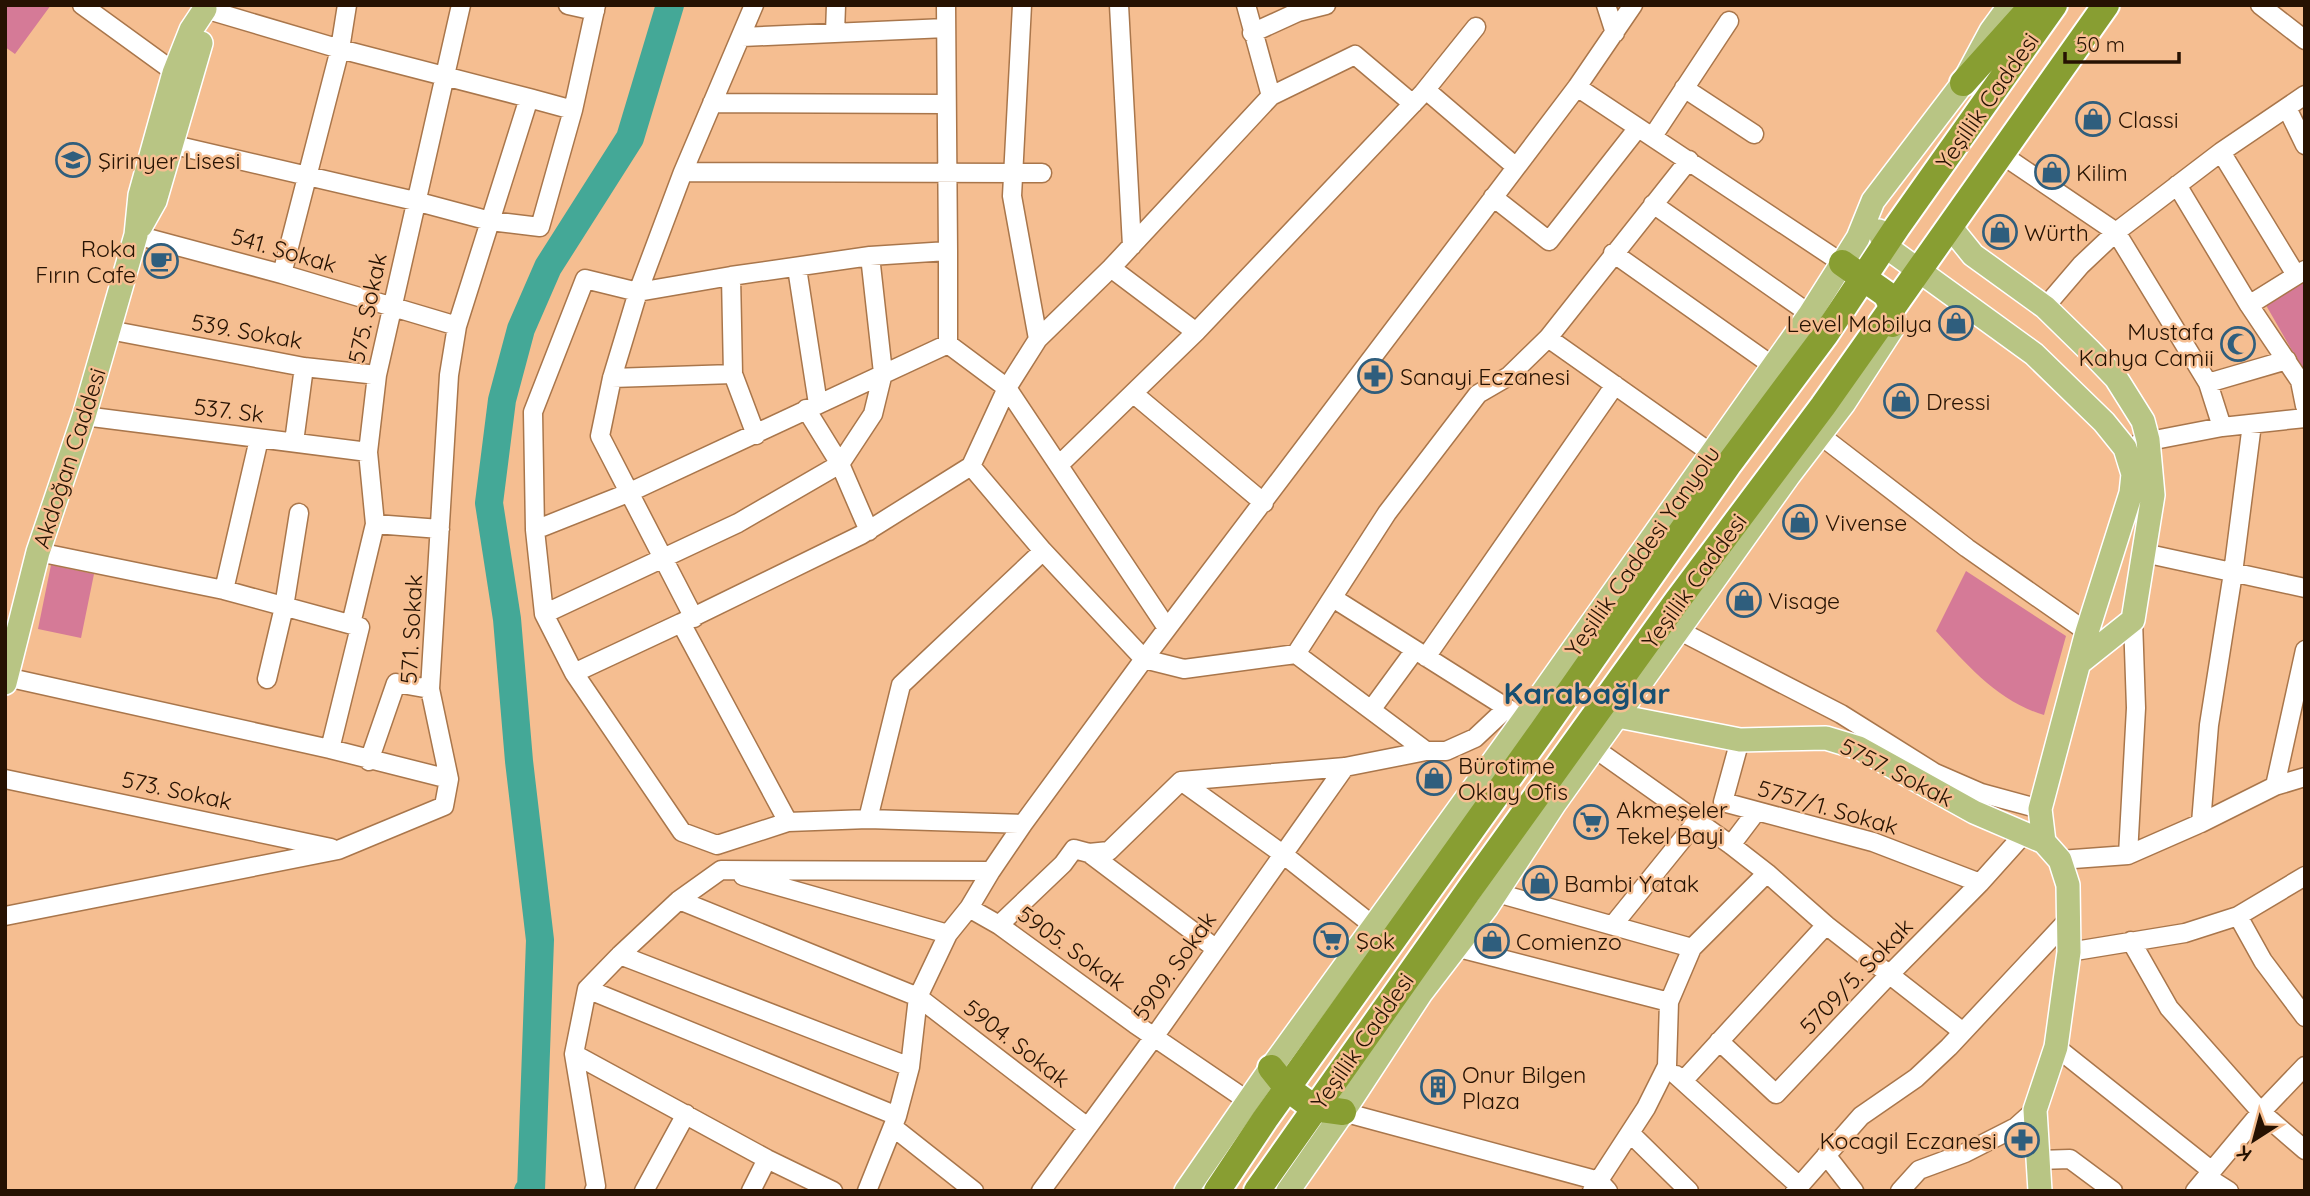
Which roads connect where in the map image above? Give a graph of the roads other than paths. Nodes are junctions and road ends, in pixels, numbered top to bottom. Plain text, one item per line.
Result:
1 (82, 5) edge
2 (347, 5) edge
3 (461, 5) edge
4 (568, 5) edge
5 (754, 5) edge
6 (836, 5) edge
7 (946, 5) edge
8 (1022, 5) edge
9 (1119, 5) edge
10 (1246, 5) edge
11 (1325, 5) edge
12 (1606, 5) edge
13 (1633, 5) edge
14 (2010, 5) edge
15 (2033, 5) edge
16 (2054, 5) edge
17 (2106, 5) edge
18 (205, 7) edge
19 (2267, 7) edge
20 (596, 8) edge
21 (1297, 9) edge
22 (1729, 21) dead end
23 (1476, 27) dead end
24 (946, 28) junction
25 (835, 33) junction
26 (1252, 33) junction
27 (1615, 33) junction
28 (742, 37) junction
29 (2305, 40) edge
30 (340, 49) junction
31 (444, 75) junction
32 (181, 77) junction
33 (1963, 83) junction
34 (1577, 87) junction
35 (1684, 88) junction
36 (1426, 90) junction
37 (2305, 95) edge
38 (1271, 96) junction
39 (529, 98) junction
40 (712, 103) junction
41 (945, 104) junction
42 (1413, 104) junction
43 (2287, 108) junction
44 (573, 110) junction
45 (1645, 132) junction
46 (1754, 134) dead end
47 (170, 144) junction
48 (2305, 145) edge
49 (2221, 152) junction
50 (2001, 154) junction
51 (1689, 160) junction
52 (1516, 167) junction
53 (1012, 172) junction
54 (683, 173) junction
55 (1042, 173) dead end
56 (947, 174) junction
57 (306, 176) junction
58 (2177, 185) junction
59 (1493, 197) junction
60 (415, 201) junction
61 (1873, 201) junction
62 (1653, 204) junction
63 (490, 221) junction
64 (1958, 223) junction
65 (2116, 232) junction
66 (136, 234) junction
67 (1132, 246) junction
68 (1885, 246) junction
69 (948, 251) junction
70 (1613, 253) junction
71 (870, 256) junction
72 (797, 268) junction
73 (1111, 268) junction
74 (1852, 271) junction
75 (2300, 273) edge
76 (282, 274) junction
77 (1922, 274) junction
78 (731, 276) junction
79 (639, 292) junction
80 (2249, 305) junction
81 (392, 307) junction
82 (2045, 307) junction
83 (1810, 314) junction
84 (1892, 319) junction
85 (457, 326) junction
86 (109, 330) junction
87 (1196, 332) junction
88 (1548, 338) junction
89 (1038, 339) junction
90 (948, 344) junction
91 (2287, 360) junction
92 (1773, 366) junction
93 (304, 367) junction
94 (883, 373) junction
95 (733, 374) junction
96 (377, 375) junction
97 (612, 379) junction
98 (2303, 381) edge
99 (2208, 383) junction
100 (1615, 385) junction
101 (1007, 388) junction
102 (1134, 394) junction
103 (2305, 406) edge
104 (812, 407) junction
105 (84, 416) junction
106 (2305, 418) edge
107 (2252, 424) junction
108 (2222, 428) junction
109 (756, 435) junction
110 (1820, 435) junction
111 (260, 439) junction
112 (2148, 440) junction
113 (294, 442) junction
114 (2125, 448) junction
115 (368, 452) junction
116 (1711, 453) junction
117 (840, 464) junction
118 (1059, 465) junction
119 (971, 466) junction
120 (628, 493) junction
121 (1264, 503) junction
122 (299, 513) dead end
123 (375, 524) junction
124 (440, 529) junction
125 (535, 530) junction
126 (869, 531) junction
127 (1043, 551) junction
128 (38, 552) junction
129 (2144, 553) junction
130 (663, 559) junction
131 (2233, 573) junction
132 (2305, 588) edge
133 (224, 590) junction
134 (1333, 598) junction
135 (285, 607) junction
136 (544, 614) junction
137 (688, 620) junction
138 (2133, 620) junction
139 (356, 626) junction
140 (1167, 628) junction
141 (1678, 630) junction
142 (2087, 632) junction
143 (2305, 650) edge
144 (1421, 653) junction
145 (1296, 654) junction
146 (1144, 659) junction
147 (2079, 663) junction
148 (574, 673) junction
149 (6, 677) edge
150 (267, 679) dead end
151 (5, 683) edge
152 (430, 689) junction
153 (1371, 710) junction
154 (1515, 714) junction
155 (1618, 716) junction
156 (1740, 740) junction
157 (1594, 748) junction
158 (330, 749) junction
159 (1426, 751) junction
160 (369, 761) junction
161 (1345, 767) junction
162 (2305, 777) edge
163 (5, 779) edge
164 (449, 779) junction
165 (1181, 781) junction
166 (2274, 786) junction
167 (1977, 803) junction
168 (2040, 809) junction
169 (1756, 812) junction
170 (868, 819) junction
171 (1698, 820) junction
172 (788, 822) junction
173 (2202, 823) junction
174 (1023, 824) junction
175 (2034, 838) junction
176 (1731, 845) junction
177 (338, 849) junction
178 (1089, 853) junction
179 (1284, 855) junction
180 (2128, 855) junction
181 (2060, 860) junction
182 (721, 870) junction
183 (990, 871) junction
184 (1767, 873) junction
185 (2305, 876) edge
186 (1980, 883) junction
187 (1497, 892) junction
188 (679, 900) junction
189 (969, 908) junction
190 (5, 916) edge
191 (2238, 916) junction
192 (2067, 921) junction
193 (999, 925) junction
194 (1613, 925) junction
195 (1826, 925) junction
196 (1375, 926) junction
197 (948, 934) junction
198 (2131, 942) junction
199 (1455, 947) junction
200 (1215, 948) junction
201 (1692, 948) junction
202 (2069, 952) junction
203 (620, 955) junction
204 (1888, 976) junction
205 (587, 989) junction
206 (918, 997) junction
207 (1669, 1002) junction
208 (2305, 1017) edge
209 (1963, 1032) junction
210 (1154, 1037) junction
211 (1719, 1041) junction
212 (2056, 1047) junction
213 (574, 1054) junction
214 (1667, 1066) junction
215 (2305, 1066) edge
216 (910, 1067) junction
217 (1279, 1078) junction
218 (1683, 1081) junction
219 (1248, 1101) junction
220 (1314, 1108) junction
221 (2035, 1110) junction
222 (1343, 1112) junction
223 (2261, 1112) junction
224 (686, 1114) junction
225 (895, 1121) junction
226 (1086, 1126) junction
227 (1630, 1133) junction
228 (2305, 1150) edge
229 (1826, 1155) junction
230 (767, 1159) junction
231 (2038, 1160) junction
232 (1218, 1173) edge
233 (2205, 1180) edge
234 (1600, 1187) edge
235 (1796, 1188) edge
236 (598, 1189) edge
237 (644, 1191) edge
238 (751, 1191) edge
239 (833, 1191) edge
240 (867, 1191) edge
241 (974, 1191) edge
242 (1041, 1191) edge
243 (1186, 1191) edge
244 (1257, 1191) edge
245 (1288, 1191) edge
246 (1689, 1191) edge
247 (1854, 1191) edge
248 (1900, 1191) edge
249 (2040, 1191) edge
250 (2113, 1191) edge
251 (2229, 1191) edge

1 - 32 street
2 - 30 street
3 - 31 street, 575. Sokak
4 - 20 street
5 - 28 street
6 - 25 street
7 - 24 street
8 - 53 street
9 - 67 street
10 - 26 street
11 - 21 street
12 - 27 street
13 - 27 street
14 - 33 main road, Yeşillik Caddesi Yanyolu
15 - 33 highway
16 - 68 highway, Yeşillik Caddesi
17 - 50 highway, Yeşillik Caddesi
18 - 30 street
18 - 32 main road, Akdoğan Caddesi
19 - 29 street
20 - 44 street
21 - 26 street
22 - 35 street
23 - 36 street
24 - 25 street
24 - 41 street
25 - 28 street
26 - 38 street
27 - 34 street
28 - 40 street
30 - 31 street
30 - 57 street
31 - 39 street
31 - 60 street, 575. Sokak
32 - 47 main road, Akdoğan Caddesi
32 - 66 main road, Akdoğan Caddesi
33 - 61 main road, Yeşillik Caddesi Yanyolu
34 - 45 street
34 - 52 street
35 - 45 street
35 - 46 street
36 - 42 street
36 - 52 street
37 - 43 street
38 - 42 street
38 - 67 street
39 - 44 street
39 - 63 street, 571. Sokak
40 - 41 street
40 - 54 street
41 - 56 street
42 - 87 street
43 - 48 street
43 - 49 street
44 - 63 street
45 - 51 street
45 - 59 street
47 - 57 street
47 - 66 main road, Akdoğan Caddesi
49 - 58 street
49 - 75 street
50 - 64 highway, Yeşillik Caddesi
50 - 65 street
51 - 62 street
51 - 74 street
52 - 59 street
53 - 55 street
53 - 56 street
53 - 89 street
54 - 56 street
54 - 79 street
56 - 69 street
57 - 60 street
57 - 76 street
58 - 65 street
58 - 80 street
59 - 121 street
60 - 63 street
60 - 81 street, 575. Sokak
61 - 68 main road
61 - 74 main road, Yeşillik Caddesi Yanyolu
62 - 70 street
62 - 83 street
63 - 85 street, 571. Sokak
64 - 77 highway, Yeşillik Caddesi
64 - 82 main road
65 - 82 street
65 - 99 street
66 - 76 street, 541. Sokak
66 - 86 main road, Akdoğan Caddesi
67 - 73 street
68 - 74 highway, Yeşillik Caddesi
68 - 77 main road
69 - 71 street
69 - 90 street
70 - 88 street
70 - 92 street
71 - 72 street
71 - 94 street
72 - 78 street
72 - 104 street
73 - 87 street
73 - 89 street
74 - 83 main road, Yeşillik Caddesi Yanyolu
74 - 84 highway
74 - 217 highway, Yeşillik Caddesi
75 - 80 street
76 - 81 street, 541. Sokak
77 - 84 highway, Yeşillik Caddesi
77 - 114 main road
78 - 79 street
78 - 95 street
79 - 97 street
79 - 125 street
80 - 91 street
81 - 85 street, 541. Sokak
81 - 96 street, 575. Sokak
82 - 112 main road
83 - 92 main road, Yeşillik Caddesi Yanyolu
84 - 110 main road
84 - 220 highway, Yeşillik Caddesi
85 - 124 street, 571. Sokak
86 - 93 street, 539. Sokak
86 - 105 main road, Akdoğan Caddesi
87 - 102 street
88 - 100 street
88 - 134 street
89 - 101 street
90 - 94 street
90 - 101 street
91 - 98 street
91 - 99 street
92 - 116 main road, Yeşillik Caddesi Yanyolu
93 - 96 street, 539. Sokak
93 - 113 street
94 - 104 street
94 - 117 street
95 - 97 street
95 - 109 street
96 - 115 street, 575. Sokak
97 - 120 street
98 - 103 street
99 - 108 street
100 - 116 street
100 - 144 street
101 - 118 street
101 - 119 street
102 - 118 street
102 - 121 street
104 - 109 street
104 - 117 street
105 - 111 street, 537. Sk
105 - 128 main road, Akdoğan Caddesi
106 - 107 street
107 - 108 street
107 - 131 street
108 - 112 street
109 - 120 street
110 - 141 main road
110 - 142 street
111 - 113 street, 537. Sk
111 - 133 street
112 - 114 street
112 - 129 main road
113 - 115 street, 537. Sk
114 - 142 main road
115 - 123 street, 575. Sokak
116 - 154 main road, Yeşillik Caddesi Yanyolu
117 - 126 street
117 - 130 street
118 - 140 street
119 - 126 street
119 - 127 street
120 - 125 street
120 - 130 street
121 - 140 street
122 - 135 street
123 - 124 street
123 - 139 street, 575. Sokak
124 - 152 street, 571. Sokak
125 - 136 street
126 - 137 street
127 - 146 street
127 - 170 street
128 - 133 street
128 - 149 main road, Akdoğan Caddesi
129 - 131 street
129 - 138 main road
130 - 136 street
130 - 137 street
131 - 132 street
131 - 173 street
133 - 135 street
134 - 144 street
134 - 145 street
135 - 139 street
135 - 150 street
136 - 148 street
137 - 148 street
137 - 172 street
138 - 147 main road
138 - 180 street
139 - 158 street, 575. Sokak
140 - 146 street
141 - 155 main road
141 - 167 street
142 - 147 main road
143 - 166 street
144 - 153 street
144 - 154 street
145 - 146 street
145 - 153 street
146 - 174 street
147 - 168 main road
148 - 172 street
149 - 151 main road, Akdoğan Caddesi
149 - 158 street
152 - 160 street
152 - 164 street, 571. Sokak
153 - 159 street
154 - 159 street
154 - 196 main road, Yeşillik Caddesi Yanyolu
155 - 156 main road, 5757. Sokak
155 - 157 main road
156 - 167 main road, 5757. Sokak
156 - 169 street, 5757/1. Sokak
157 - 171 street
157 - 187 main road
158 - 160 street
159 - 161 street
160 - 164 street
161 - 165 street
161 - 179 street, 5909. Sokak
162 - 166 street
163 - 177 street, 573. Sokak
164 - 177 street
165 - 178 street
165 - 179 street
166 - 173 street
167 - 168 street
167 - 175 main road, 5757. Sokak
168 - 175 main road
169 - 176 street
169 - 186 street, 5757/1. Sokak
170 - 172 street
170 - 174 street
171 - 176 street
171 - 194 street
173 - 180 street
174 - 183 street
175 - 181 main road
175 - 186 street, 5709/5. Sokak
176 - 184 street
177 - 190 street
178 - 193 street
178 - 200 street
179 - 196 street
179 - 200 street, 5909. Sokak
180 - 181 street
181 - 192 main road
182 - 183 street
182 - 188 street
182 - 197 street
183 - 189 street
184 - 195 street
184 - 201 street
185 - 191 street
186 - 204 street, 5709/5. Sokak
187 - 194 street
187 - 199 main road
188 - 203 street
188 - 206 street, 5904. Sokak
189 - 193 street, 5905. Sokak
189 - 197 street
191 - 198 street
191 - 208 street
192 - 202 main road
192 - 209 street
193 - 210 street, 5905. Sokak
194 - 201 street
195 - 204 street
195 - 211 street
196 - 217 main road, Yeşillik Caddesi Yanyolu
197 - 206 street
198 - 202 street
198 - 223 street
199 - 207 street
199 - 222 main road
200 - 210 street, 5909. Sokak
201 - 207 street
202 - 212 main road
203 - 205 street
203 - 216 street
204 - 209 street
204 - 211 street, 5709/5. Sokak
205 - 213 street
205 - 225 street
206 - 216 street
206 - 226 street, 5904. Sokak
207 - 214 street
209 - 229 street
210 - 219 street, 5905. Sokak
210 - 226 street, 5909. Sokak
211 - 218 street
212 - 221 main road
212 - 233 street
213 - 224 street
213 - 236 street
214 - 218 street
214 - 227 street
215 - 223 street
216 - 225 street
217 - 219 main road, Yeşillik Caddesi Yanyolu
217 - 220 highway
217 - 232 highway, Yeşillik Caddesi
218 - 235 street
219 - 232 main road, Yeşillik Caddesi Yanyolu
220 - 222 highway
220 - 244 highway, Yeşillik Caddesi
221 - 231 main road
221 - 248 street
222 - 234 street
222 - 245 main road
223 - 228 street
223 - 233 street
224 - 230 street
224 - 237 street
225 - 240 street
225 - 241 street
226 - 242 street, 5909. Sokak
227 - 234 street
227 - 246 street
229 - 235 street
229 - 247 street
230 - 238 street
230 - 239 street
231 - 249 main road
231 - 250 street
232 - 243 main road, Yeşillik Caddesi Yanyolu
232 - 244 highway
233 - 251 street

